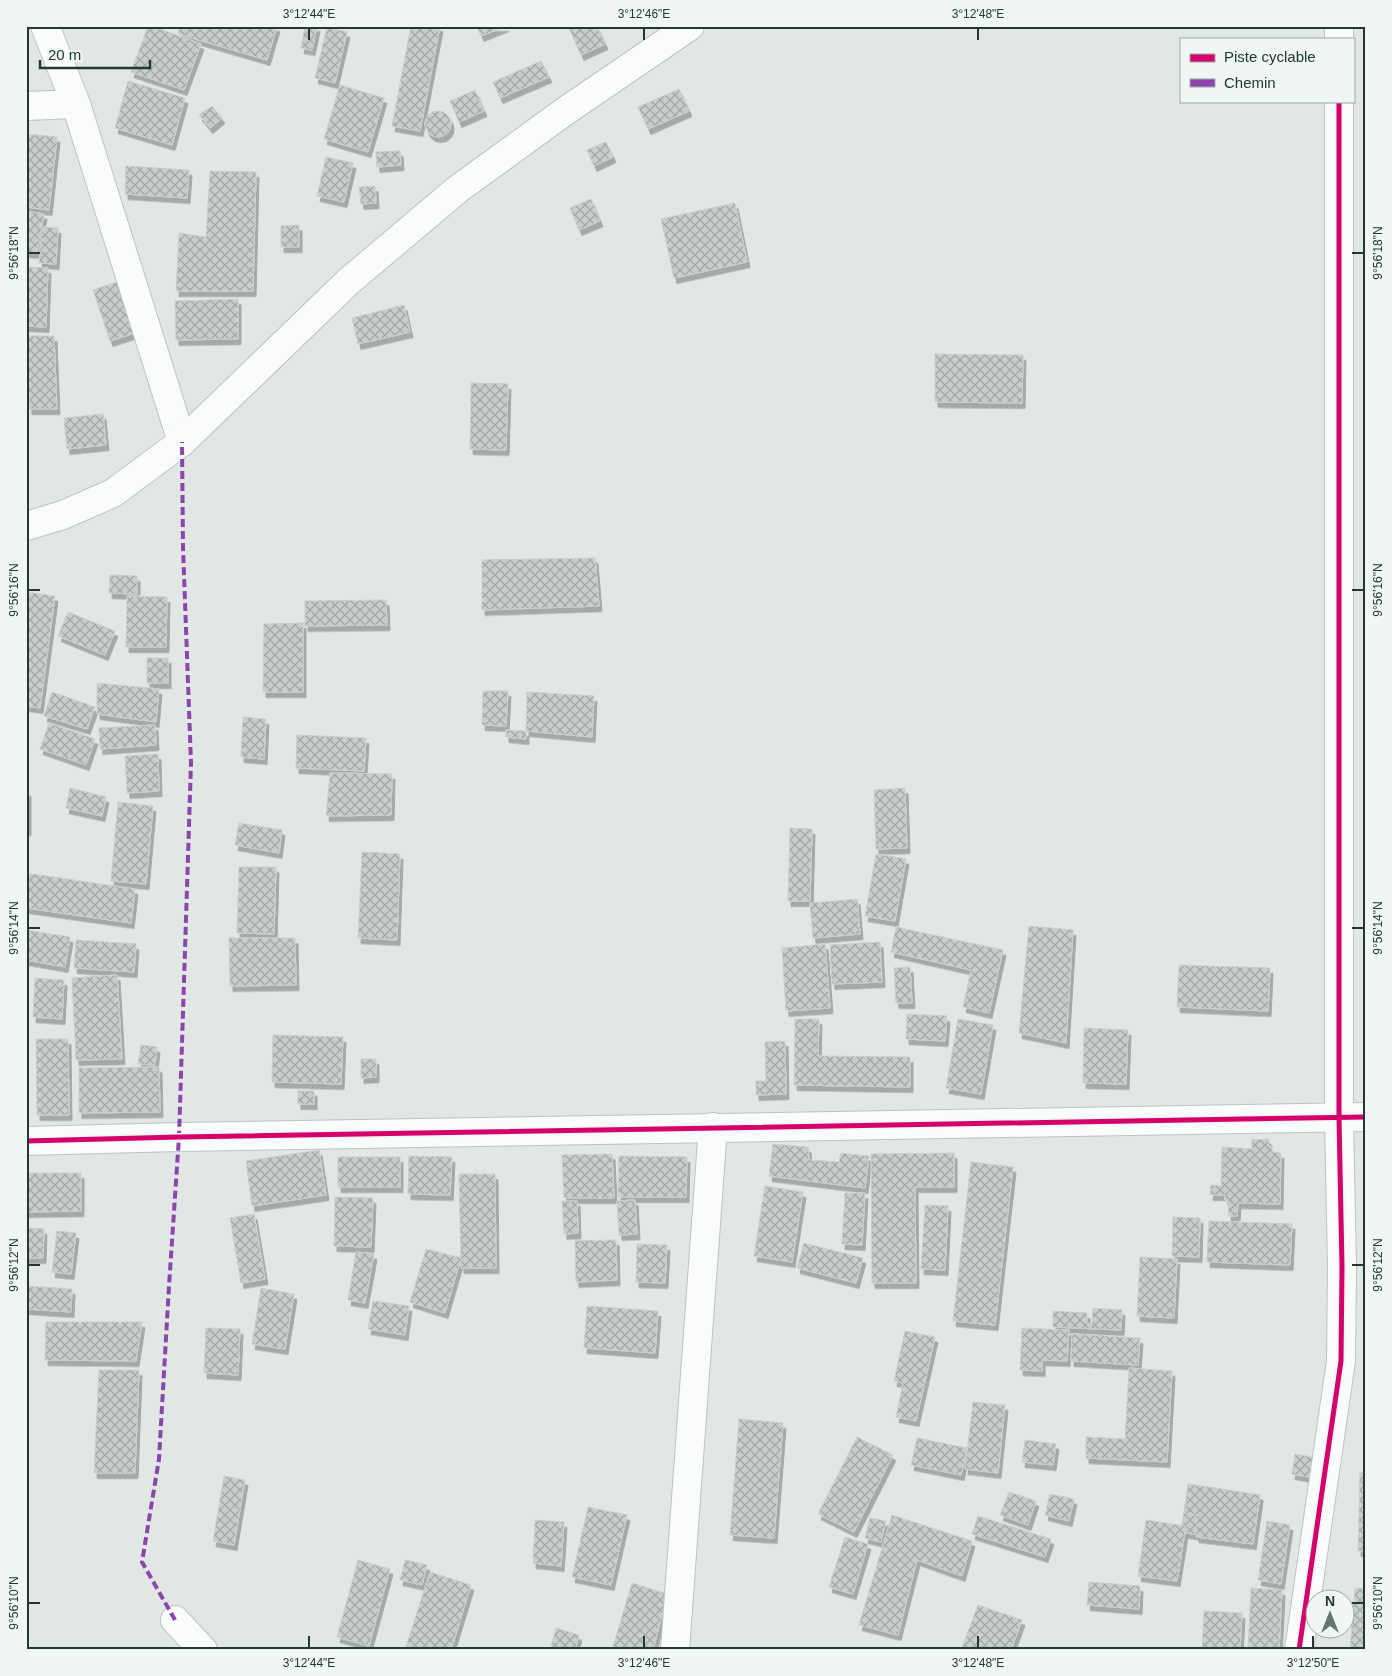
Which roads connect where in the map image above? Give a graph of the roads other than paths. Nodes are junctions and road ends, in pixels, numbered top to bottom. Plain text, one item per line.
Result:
1 (45, 26) edge
2 (690, 26) edge
3 (1339, 102) edge
4 (76, 104) junction
5 (26, 106) edge
6 (182, 442) junction
7 (26, 526) edge
8 (1352, 1117) edge
9 (713, 1127) junction
10 (26, 1141) edge
11 (174, 1620) dead end
12 (203, 1650) edge
13 (675, 1650) edge
14 (1299, 1650) edge

1 - 4 street
2 - 6 street
3 - 8 street
4 - 5 street
4 - 6 street
6 - 7 street
8 - 9 street
8 - 14 street
9 - 10 street
9 - 13 street
11 - 12 street

